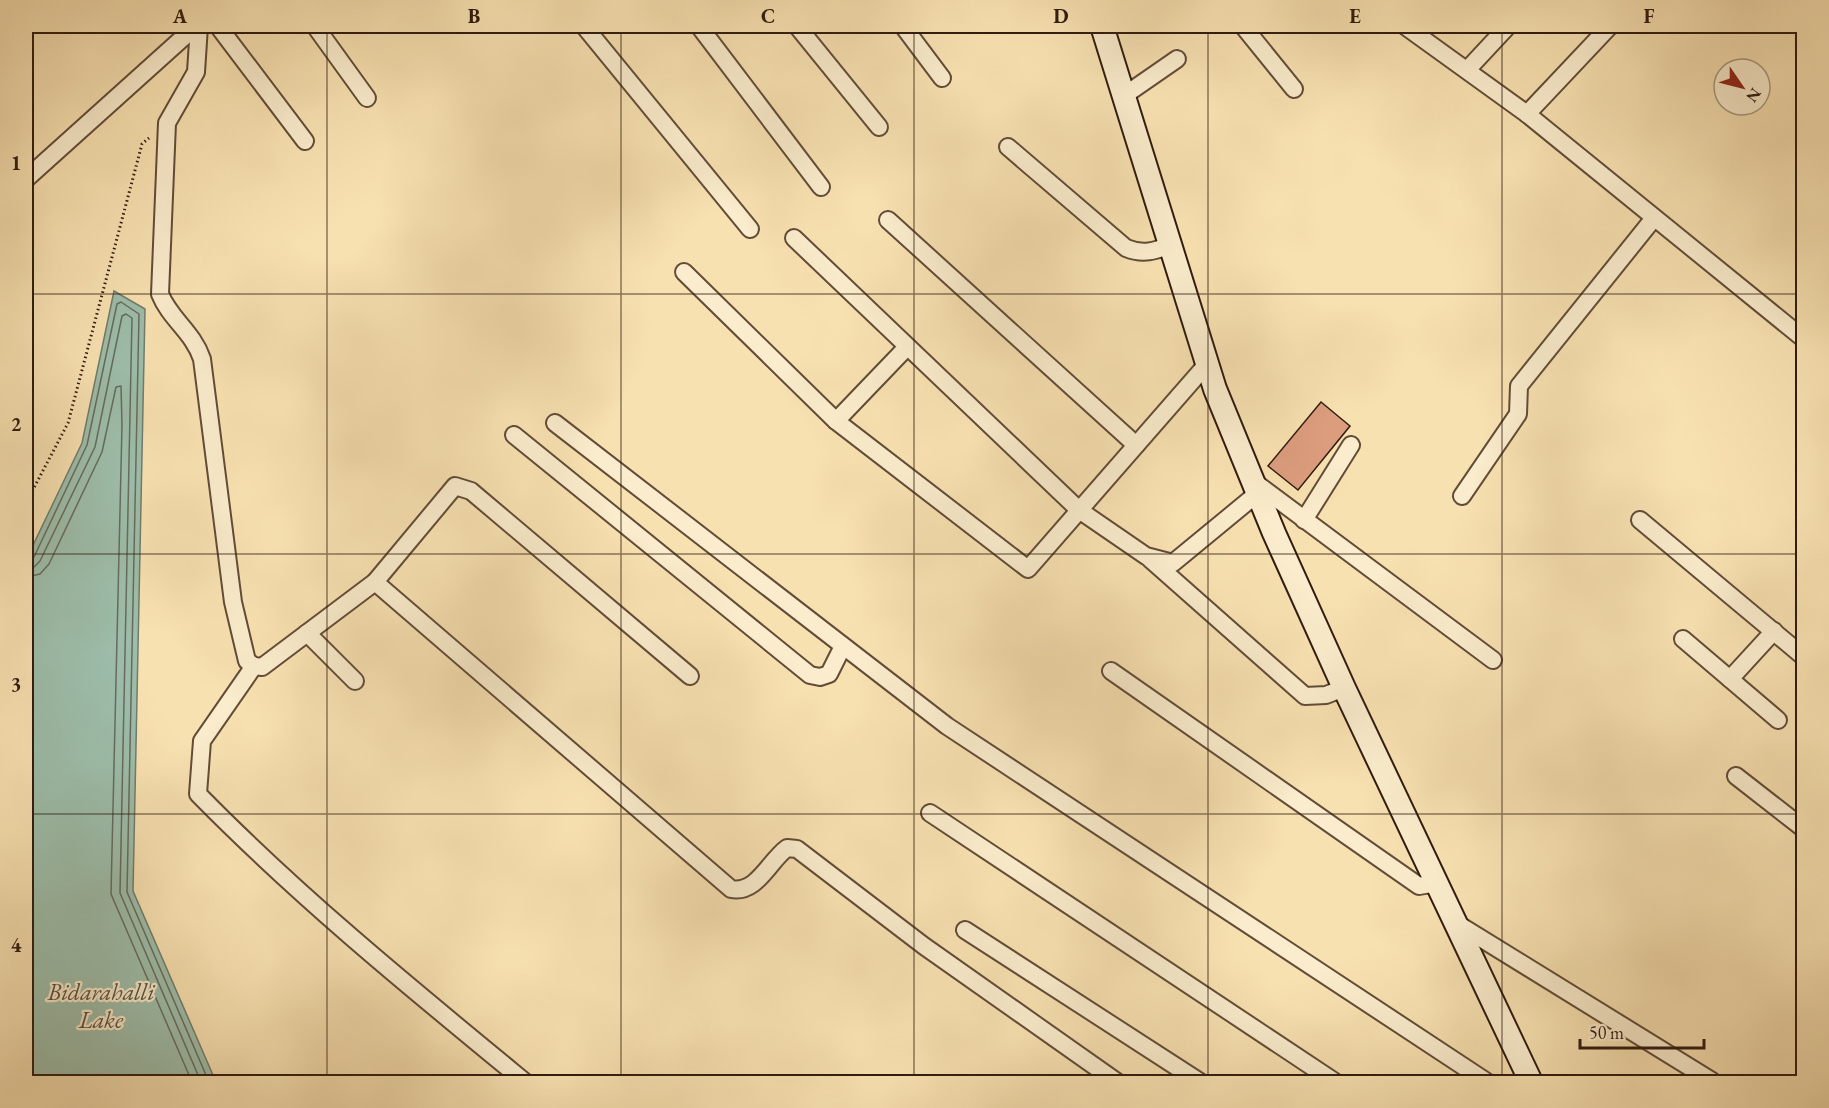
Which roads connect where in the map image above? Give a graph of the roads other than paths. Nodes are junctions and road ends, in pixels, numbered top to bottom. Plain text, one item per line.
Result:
1 (197, 26) edge
2 (218, 26) edge
3 (315, 26) edge
4 (584, 26) edge
5 (699, 26) edge
6 (797, 26) edge
7 (903, 26) edge
8 (1102, 26) edge
9 (1242, 26) edge
10 (1405, 26) edge
11 (1508, 26) edge
12 (1610, 26) edge
13 (1177, 59) dead end
14 (1467, 70) junction
15 (942, 78) dead end
16 (1294, 89) dead end
17 (1125, 95) junction
18 (367, 98) dead end
19 (1527, 114) junction
20 (879, 127) dead end
21 (305, 141) dead end
22 (1008, 147) dead end
23 (26, 179) edge
24 (821, 187) dead end
25 (1654, 218) junction
26 (888, 220) dead end
27 (750, 229) dead end
28 (794, 238) dead end
29 (1171, 245) junction
30 (684, 272) dead end
31 (1803, 339) edge
32 (907, 347) junction
33 (1208, 364) junction
34 (836, 421) junction
35 (555, 423) dead end
36 (514, 435) dead end
37 (1351, 445) dead end
38 (1136, 446) junction
39 (1255, 487) junction
40 (1462, 496) dead end
41 (1079, 510) junction
42 (1304, 520) junction
43 (1641, 520) dead end
44 (1146, 556) junction
45 (375, 582) junction
46 (1773, 632) junction
47 (307, 633) junction
48 (1683, 639) dead end
49 (843, 646) junction
50 (1800, 646) edge
51 (1493, 660) dead end
52 (254, 666) junction
53 (1112, 671) dead end
54 (690, 676) dead end
55 (1730, 679) junction
56 (356, 681) dead end
57 (1344, 688) junction
58 (1778, 720) dead end
59 (1736, 776) dead end
60 (930, 813) dead end
61 (1803, 829) edge
62 (1437, 883) junction
63 (1456, 922) junction
64 (965, 930) dead end
65 (1712, 1081) edge
66 (525, 1083) edge
67 (1117, 1083) edge
68 (1200, 1083) edge
69 (1335, 1083) edge
70 (1487, 1083) edge
71 (1531, 1083) edge

1 - 23 street
1 - 52 street
2 - 21 street
3 - 18 street
4 - 27 street
5 - 24 street
6 - 20 street
7 - 15 street
8 - 17 main road
9 - 16 street
10 - 14 street
11 - 14 street
12 - 19 street
13 - 17 street
14 - 19 street
17 - 29 main road
19 - 25 street
22 - 29 street
25 - 31 street
25 - 40 street
26 - 38 street
28 - 32 street
29 - 33 main road
30 - 34 street
32 - 34 street
32 - 41 street
33 - 38 street
33 - 39 main road
34 - 41 street
35 - 49 street
36 - 49 street
37 - 42 street
38 - 41 street
39 - 42 street
39 - 44 street
39 - 57 main road
41 - 44 street
42 - 51 street
43 - 46 street
44 - 57 street
45 - 47 street
45 - 54 street
45 - 67 street
46 - 50 street
46 - 55 street
47 - 52 street
47 - 56 street
48 - 55 street
49 - 70 street
52 - 66 street
53 - 62 street
55 - 58 street
57 - 62 main road
59 - 61 street
60 - 69 street
62 - 63 main road
63 - 65 street
63 - 71 main road
64 - 68 street

